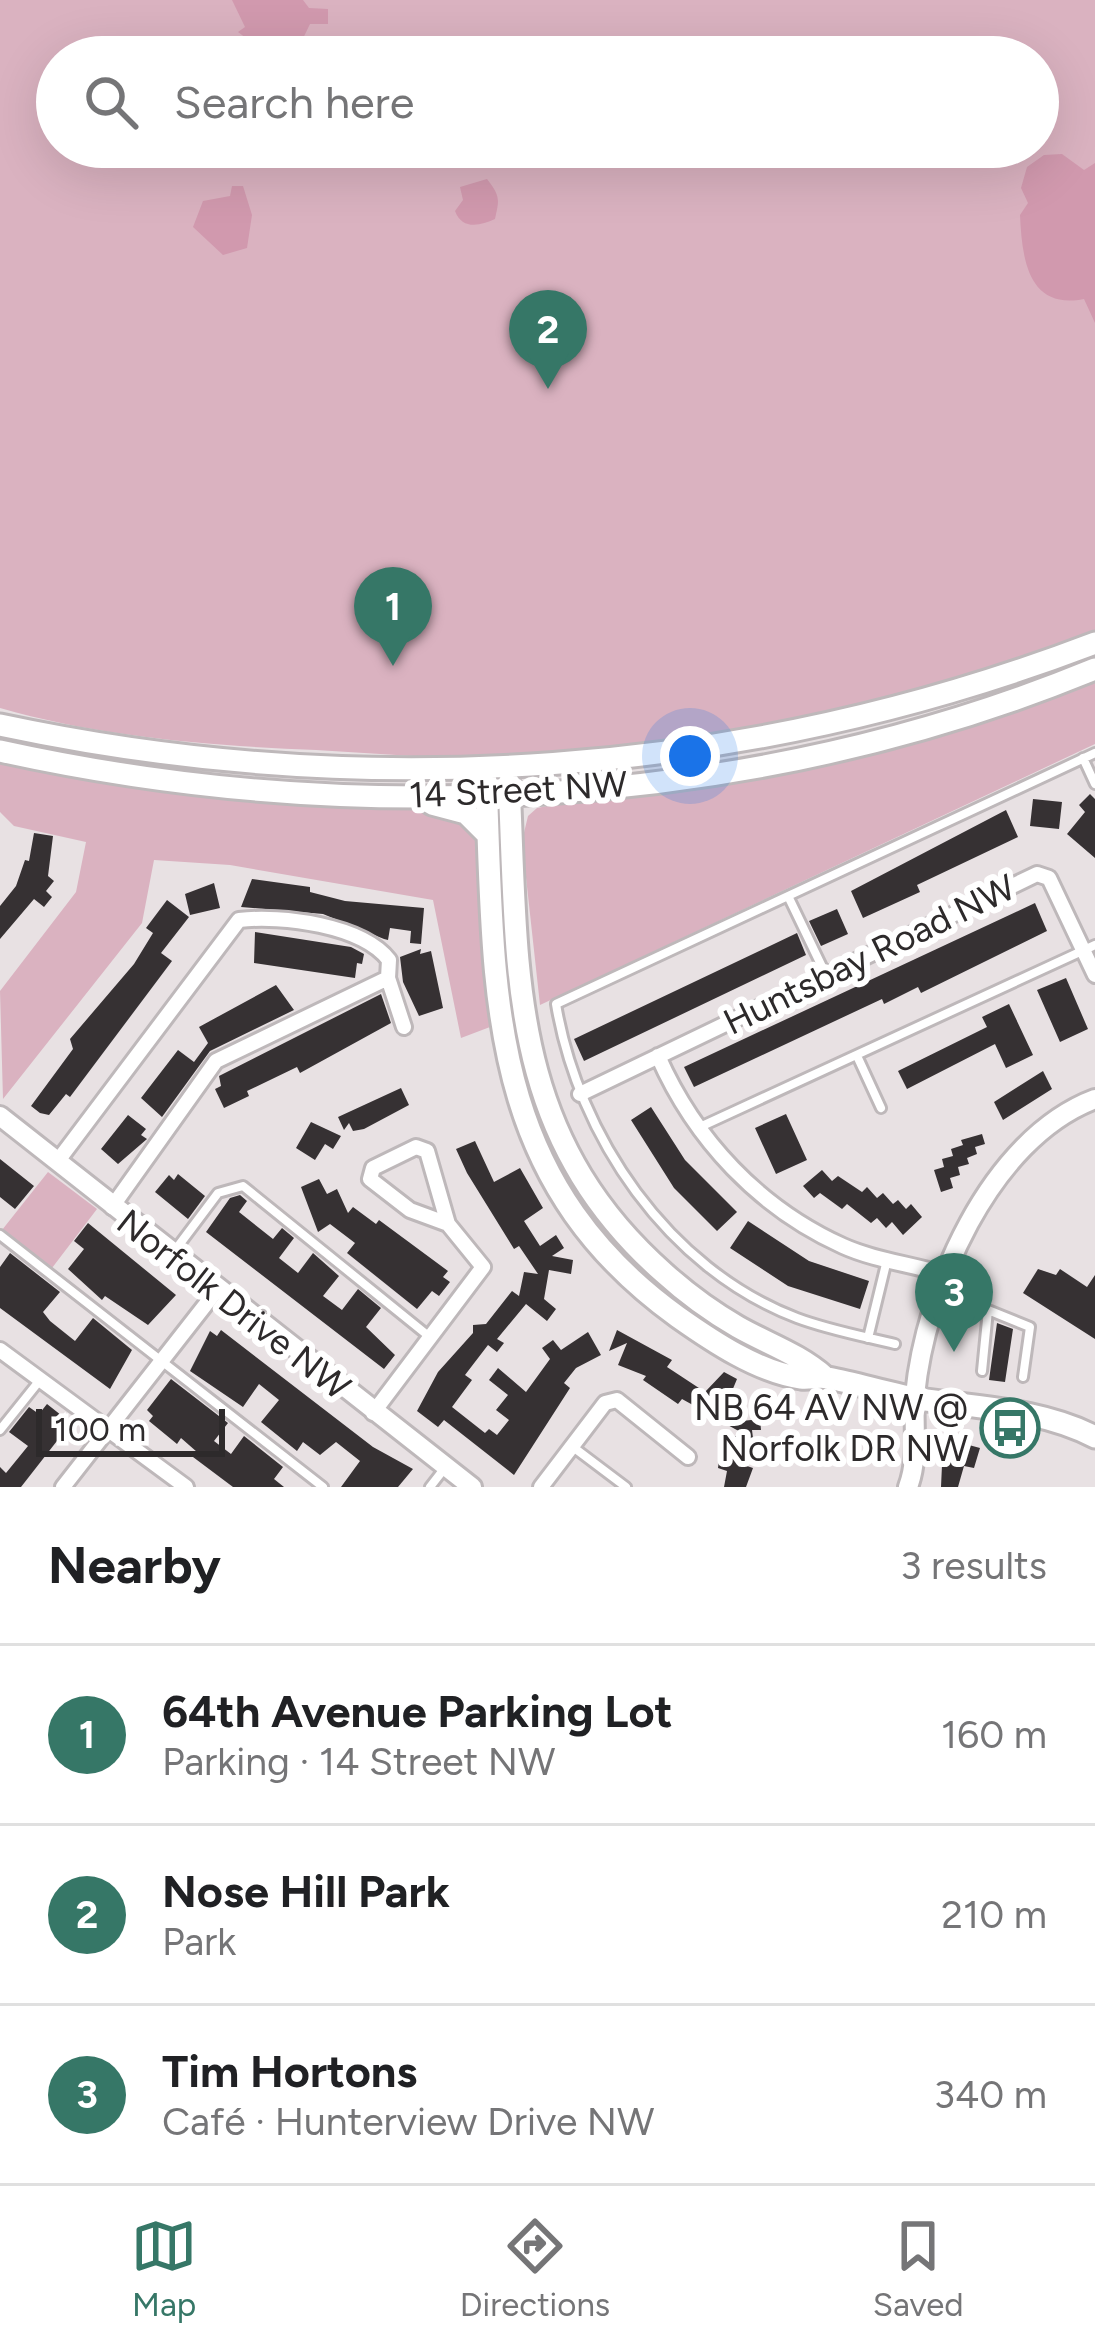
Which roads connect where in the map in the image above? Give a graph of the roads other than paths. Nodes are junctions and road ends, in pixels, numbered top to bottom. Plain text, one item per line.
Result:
1 (1095, 643) edge
2 (1095, 669) edge
3 (0, 725) edge
4 (0, 751) edge
5 (1095, 753) edge
6 (1083, 758) junction
7 (497, 768) junction
8 (1095, 784) edge
9 (547, 793) junction
10 (360, 794) junction
11 (498, 795) junction
12 (487, 834) junction
13 (513, 868) junction
14 (789, 898) junction
15 (1089, 947) edge
16 (826, 974) junction
17 (1095, 976) edge
18 (388, 978) junction
19 (404, 1027) dead end
20 (658, 1056) junction
21 (857, 1058) junction
22 (580, 1094) junction
23 (1095, 1100) edge
24 (880, 1108) dead end
25 (1, 1119) edge
26 (699, 1128) junction
27 (58, 1162) junction
28 (112, 1208) junction
29 (448, 1224) junction
30 (0, 1235) edge
31 (172, 1255) junction
32 (887, 1260) junction
33 (943, 1274) junction
34 (217, 1290) junction
35 (937, 1301) junction
36 (988, 1310) junction
37 (868, 1337) junction
38 (432, 1339) junction
39 (895, 1344) dead end
40 (0, 1351) edge
41 (162, 1360) junction
42 (982, 1371) dead end
43 (825, 1377) junction
44 (1023, 1377) dead end
45 (40, 1380) junction
46 (915, 1399) junction
47 (373, 1413) junction
48 (109, 1429) junction
49 (0, 1430) edge
50 (1095, 1437) edge
51 (573, 1447) junction
52 (688, 1457) dead end
53 (445, 1467) junction
54 (63, 1487) edge
55 (187, 1487) edge
56 (323, 1487) edge
57 (430, 1487) edge
58 (472, 1487) edge
59 (542, 1487) edge
60 (626, 1487) edge
61 (908, 1487) edge

1 - 7 main road, 14 Street NW
2 - 9 main road, 14 Street NW
3 - 7 main road, 14 Street NW
4 - 10 main road, 14 Street NW
5 - 6 lane
6 - 8 lane
6 - 14 lane
7 - 11 main road
9 - 11 main road, 14 Street NW
9 - 13 main road
10 - 11 main road, 14 Street NW
10 - 12 main road
11 - 12 main road
11 - 13 main road
12 - 43 main road
13 - 43 main road
14 - 16 lane
14 - 22 lane
15 - 16 street, Huntsbay Road NW
15 - 17 street, Huntsbay Road NW
15 - 21 lane
16 - 20 street, Huntsbay Road NW
18 - 19 street
18 - 27 street
18 - 28 street
20 - 22 street, Huntsbay Road NW
20 - 26 street
21 - 24 lane
21 - 26 lane
22 - 37 lane
23 - 33 street
25 - 27 street, Norfolk Drive NW
26 - 32 street
27 - 28 street, Norfolk Drive NW
28 - 31 street, Norfolk Drive NW
29 - 29 street
29 - 38 street
30 - 41 lane
31 - 34 street, Norfolk Drive NW
31 - 38 lane
32 - 33 street
32 - 37 lane
33 - 35 street
34 - 41 street
34 - 47 street, Norfolk Drive NW
35 - 36 lane
35 - 46 street
36 - 42 lane
36 - 44 lane
37 - 39 lane
38 - 47 street
40 - 45 street
41 - 48 street
41 - 56 lane
43 - 46 main road
45 - 48 street
45 - 49 lane
46 - 50 main road
46 - 61 street
47 - 53 street, Norfolk Drive NW
48 - 54 street
48 - 55 street
51 - 52 street
51 - 59 street
51 - 60 lane
53 - 57 lane
53 - 58 street, Norfolk Drive NW

